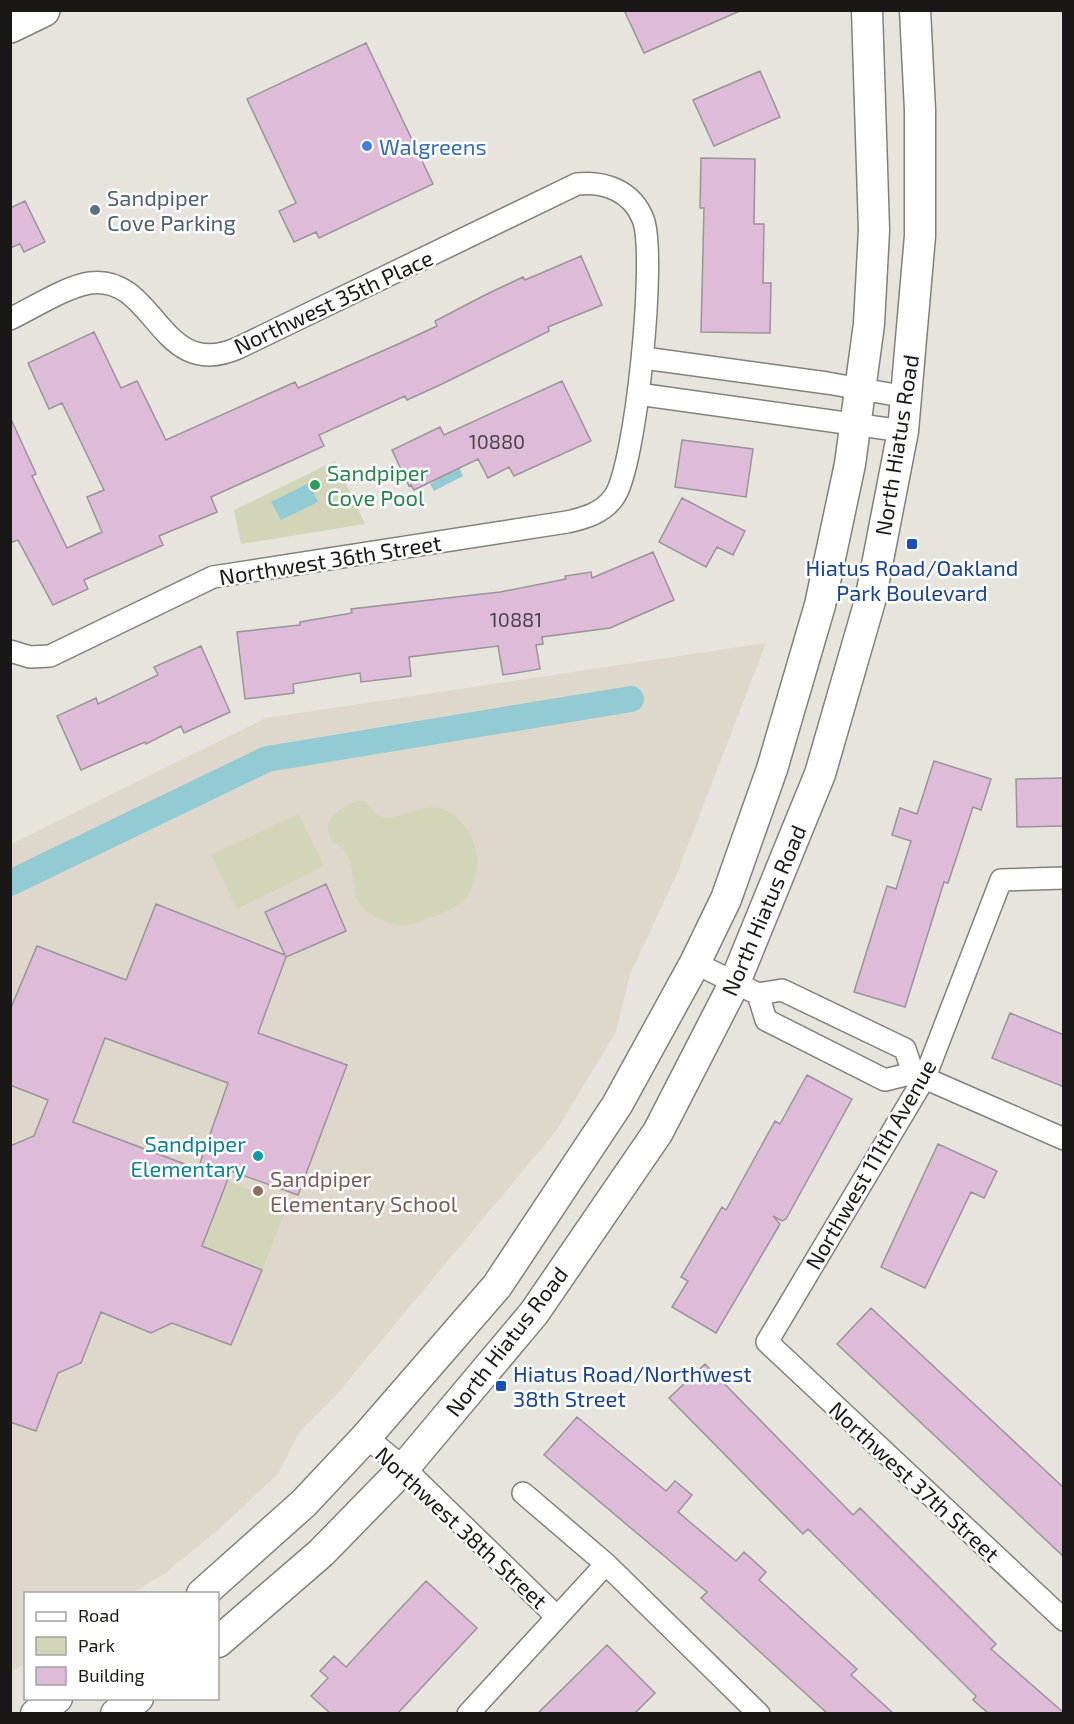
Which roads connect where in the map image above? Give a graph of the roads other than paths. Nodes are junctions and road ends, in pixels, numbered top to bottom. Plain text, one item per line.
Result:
1 (43, 10) edge
2 (867, 10) edge
3 (915, 10) edge
4 (10, 26) edge
5 (10, 319) edge
6 (644, 358) junction
7 (860, 389) junction
8 (638, 394) junction
9 (907, 397) junction
10 (856, 424) junction
11 (903, 431) junction
12 (10, 651) edge
13 (1064, 878) edge
14 (695, 963) junction
15 (746, 988) junction
16 (919, 1075) junction
17 (1064, 1139) edge
18 (767, 1342) joint
19 (366, 1437) junction
20 (404, 1468) junction
21 (523, 1493) dead end
22 (606, 1564) junction
23 (203, 1592) edge
24 (557, 1617) junction
25 (1064, 1620) edge
26 (219, 1641) edge
27 (54, 1700) edge
28 (135, 1700) edge
29 (36, 1713) edge
30 (116, 1713) edge
31 (468, 1713) edge
32 (759, 1713) edge

1 - 4 main road
2 - 7 main road, North Hiatus Road
3 - 9 main road, North Hiatus Road
5 - 6 street, Northwest 35th Place
6 - 7 street
6 - 8 street
7 - 9 street
7 - 10 main road, North Hiatus Road
8 - 10 street
8 - 12 street, Northwest 36th Street
9 - 11 main road, North Hiatus Road
10 - 11 street
10 - 14 main road, North Hiatus Road
11 - 15 main road, North Hiatus Road
13 - 16 street, Northwest 111th Avenue
14 - 15 street
14 - 19 main road, North Hiatus Road
15 - 16 street
15 - 16 street
15 - 20 main road, North Hiatus Road
16 - 17 street
16 - 18 street, Northwest 111th Avenue
18 - 25 street, Northwest 37th Street
19 - 20 street, Northwest 38th Street
19 - 23 main road, North Hiatus Road
20 - 24 street, Northwest 38th Street
20 - 26 main road, North Hiatus Road
21 - 22 street
22 - 24 street, Northwest 38th Street
22 - 32 street
24 - 31 street
27 - 29 main road
28 - 30 main road

